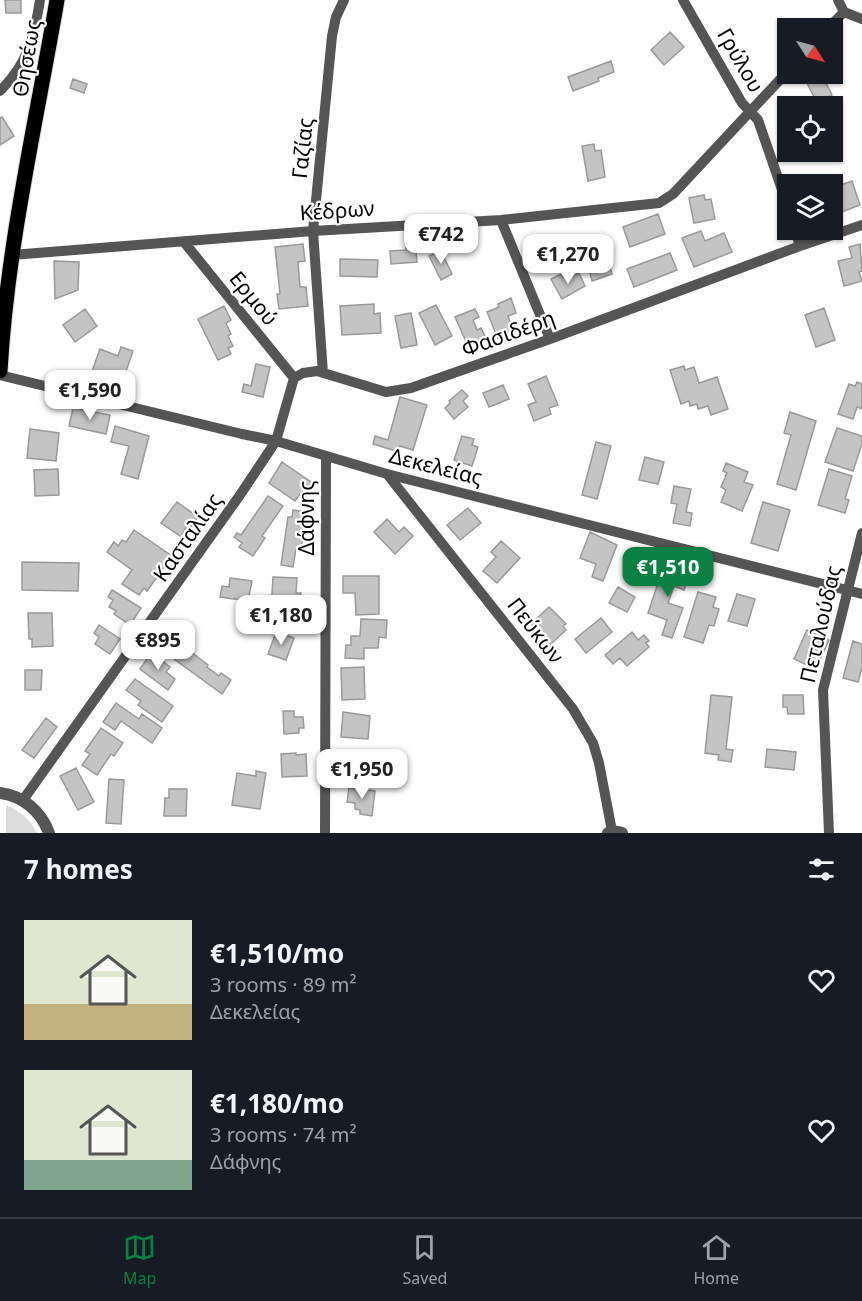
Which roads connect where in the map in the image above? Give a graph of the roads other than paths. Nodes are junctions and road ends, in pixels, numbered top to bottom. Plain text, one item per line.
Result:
1 (40, 0) edge
2 (57, 0) edge
3 (344, 0) edge
4 (683, 0) edge
5 (838, 0) edge
6 (844, 12) junction
7 (838, 18) edge
8 (862, 19) edge
9 (777, 82) edge
10 (0, 91) edge
11 (749, 111) junction
12 (777, 174) edge
13 (501, 220) junction
14 (862, 225) edge
15 (313, 231) junction
16 (798, 240) edge
17 (184, 242) junction
18 (800, 246) junction
19 (12, 255) junction
20 (550, 339) junction
21 (0, 373) edge
22 (323, 373) junction
23 (294, 378) junction
24 (276, 441) junction
25 (326, 456) junction
26 (387, 474) junction
27 (862, 533) edge
28 (848, 590) junction
29 (862, 594) edge
30 (0, 793) edge
31 (23, 800) junction
32 (614, 832) edge
33 (49, 833) edge
34 (325, 833) edge
35 (829, 833) edge

1 - 10 street
2 - 19 main road, Θησέως
3 - 15 street, Γαζίας
4 - 11 street, Γρύλου
5 - 6 street
6 - 7 street
6 - 8 street
9 - 11 street, Κέδρων
11 - 12 street, Γρύλου
11 - 13 street, Κέδρων
13 - 15 street, Κέδρων
13 - 20 street
14 - 18 street, Φασιδέρη
15 - 17 street, Κέδρων
15 - 22 street, Γαζίας
16 - 18 street
17 - 19 street, Κέδρων
17 - 23 street, Ερμού
18 - 20 street, Φασιδέρη
19 - 21 main road, Θησέως
20 - 22 street, Φασιδέρη
21 - 24 street, Δεκελείας
22 - 23 street, Φασιδέρη
23 - 24 street
24 - 25 street, Δεκελείας
24 - 31 street, Κασταλίας
25 - 26 street, Δεκελείας
25 - 34 street, Δάφνης
26 - 28 street, Δεκελείας
26 - 32 street, Πεύκων
27 - 28 street, Πεταλούδας
28 - 29 street, Δεκελείας
28 - 35 street, Πεταλούδας
30 - 31 street
31 - 33 street

